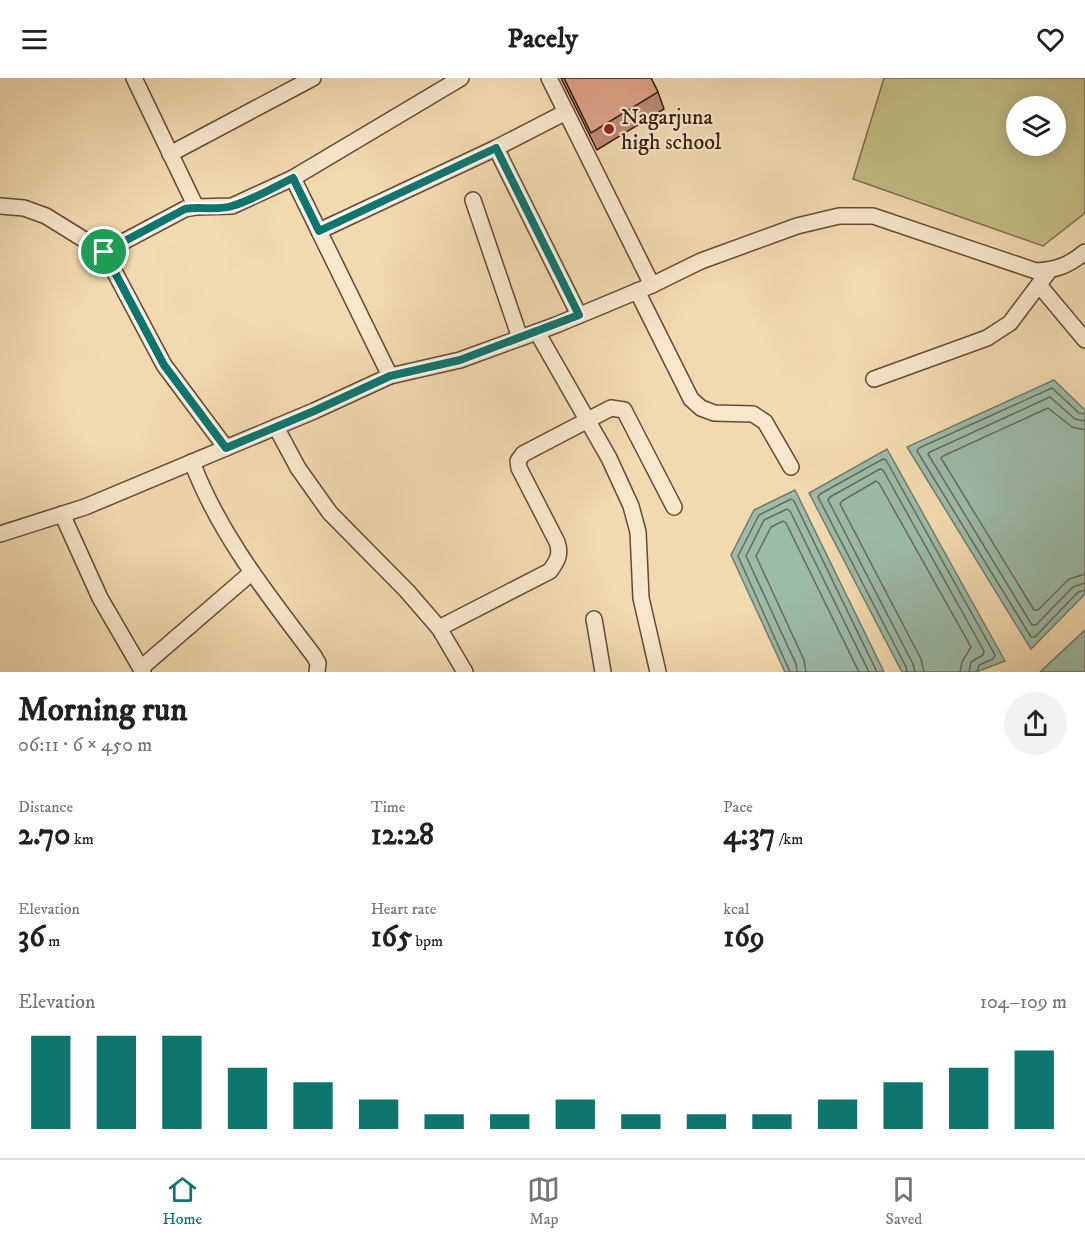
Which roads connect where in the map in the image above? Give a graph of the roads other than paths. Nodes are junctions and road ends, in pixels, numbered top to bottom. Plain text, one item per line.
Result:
1 (134, 78) edge
2 (312, 78) edge
3 (549, 78) edge
4 (453, 80) edge
5 (566, 112) junction
6 (496, 148) junction
7 (170, 154) junction
8 (293, 178) junction
9 (473, 200) dead end
10 (0, 206) edge
11 (196, 207) junction
12 (319, 231) junction
13 (104, 252) junction
14 (1085, 253) edge
15 (1049, 270) junction
16 (652, 285) junction
17 (1039, 285) junction
18 (637, 291) junction
19 (579, 315) junction
20 (537, 332) junction
21 (520, 338) junction
22 (1085, 340) edge
23 (390, 376) junction
24 (874, 379) dead end
25 (587, 420) junction
26 (276, 427) junction
27 (226, 448) junction
28 (192, 462) junction
29 (791, 467) dead end
30 (674, 507) dead end
31 (62, 514) junction
32 (0, 534) edge
33 (251, 573) junction
34 (594, 619) dead end
35 (439, 628) junction
36 (142, 670) edge
37 (317, 672) edge
38 (465, 672) edge
39 (603, 672) edge
40 (658, 672) edge

1 - 7 street
2 - 7 street
3 - 5 street
4 - 8 street
5 - 6 street
5 - 16 street
6 - 12 street
6 - 19 street
7 - 11 street
8 - 11 street
8 - 12 street
9 - 21 street
10 - 13 street
11 - 13 street
12 - 23 street
13 - 27 street
14 - 15 street
15 - 16 street
15 - 17 street
16 - 18 street
17 - 22 street
17 - 24 street
18 - 19 street
18 - 29 street
19 - 20 street
20 - 21 street
20 - 25 street
21 - 23 street
23 - 26 street
25 - 30 street
25 - 35 street
25 - 40 street
26 - 27 street
26 - 35 street
27 - 28 street
28 - 31 street
28 - 33 street
31 - 32 street
31 - 36 street
33 - 36 street
33 - 37 street
34 - 39 street
35 - 38 street

